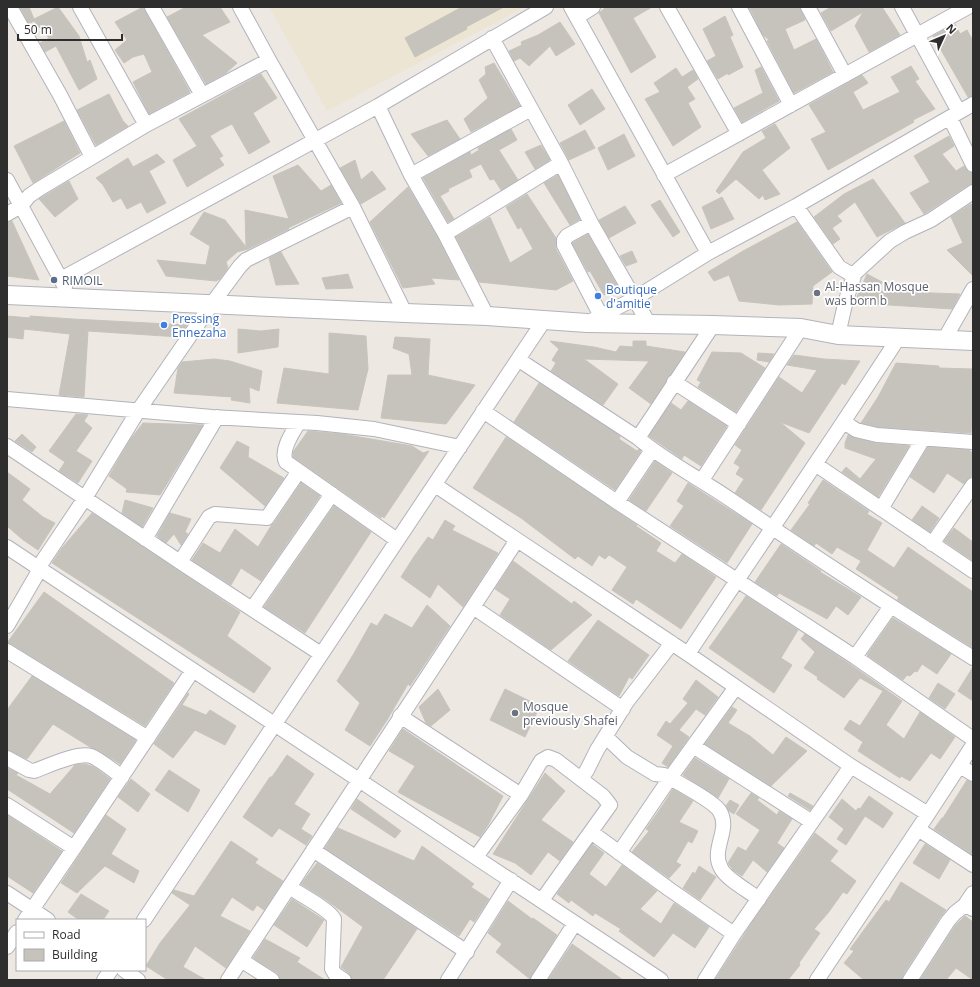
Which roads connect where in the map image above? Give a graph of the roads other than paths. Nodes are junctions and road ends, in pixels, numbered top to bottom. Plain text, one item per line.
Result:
1 (10, 7) edge
2 (80, 7) edge
3 (152, 7) edge
4 (240, 7) edge
5 (546, 7) edge
6 (593, 7) edge
7 (667, 7) edge
8 (739, 7) edge
9 (808, 7) edge
10 (902, 7) edge
11 (968, 7) edge
12 (574, 12) edge
13 (917, 35) junction
14 (492, 38) junction
15 (269, 60) junction
16 (845, 75) junction
17 (202, 95) junction
18 (973, 104) edge
19 (791, 105) junction
20 (378, 106) junction
21 (531, 109) junction
22 (955, 115) junction
23 (146, 125) junction
24 (738, 134) junction
25 (315, 140) junction
26 (92, 157) junction
27 (561, 163) junction
28 (973, 165) edge
29 (412, 175) junction
30 (664, 175) junction
31 (7, 180) edge
32 (973, 192) edge
33 (21, 206) junction
34 (796, 206) junction
35 (353, 207) junction
36 (7, 214) edge
37 (591, 222) junction
38 (445, 234) junction
39 (708, 253) junction
40 (855, 273) junction
41 (61, 279) junction
42 (973, 290) edge
43 (7, 295) edge
44 (71, 298) junction
45 (634, 299) junction
46 (211, 305) junction
47 (405, 313) junction
48 (487, 316) junction
49 (545, 319) junction
50 (594, 320) junction
51 (649, 324) junction
52 (713, 325) junction
53 (801, 328) junction
54 (838, 335) junction
55 (899, 337) junction
56 (944, 340) junction
57 (973, 341) edge
58 (519, 360) junction
59 (674, 382) junction
60 (7, 399) edge
61 (138, 411) junction
62 (483, 411) junction
63 (217, 417) junction
64 (299, 422) junction
65 (844, 422) junction
66 (739, 424) junction
67 (638, 438) junction
68 (923, 439) junction
69 (973, 442) edge
70 (7, 446) edge
71 (460, 447) junction
72 (652, 450) junction
73 (815, 464) junction
74 (299, 471) junction
75 (702, 480) junction
76 (435, 485) junction
77 (973, 485) edge
78 (332, 494) junction
79 (85, 498) junction
80 (617, 502) junction
81 (881, 509) junction
82 (772, 528) junction
83 (145, 538) junction
84 (398, 540) junction
85 (517, 540) junction
86 (932, 544) junction
87 (7, 547) edge
88 (180, 562) junction
89 (39, 568) junction
90 (973, 571) edge
91 (736, 580) junction
92 (891, 606) junction
93 (473, 607) junction
94 (252, 609) junction
95 (7, 626) edge
96 (672, 643) junction
97 (7, 652) edge
98 (321, 654) junction
99 (688, 654) junction
100 (855, 657) junction
101 (973, 658) edge
102 (193, 670) junction
103 (736, 687) junction
104 (623, 710) junction
105 (400, 716) junction
106 (275, 724) junction
107 (606, 737) junction
108 (148, 738) junction
109 (973, 739) edge
110 (973, 745) edge
111 (693, 746) junction
112 (7, 758) edge
113 (850, 766) junction
114 (960, 766) junction
115 (973, 774) edge
116 (122, 777) junction
117 (670, 778) junction
118 (358, 779) junction
119 (580, 779) junction
120 (521, 795) junction
121 (7, 805) edge
122 (928, 814) junction
123 (812, 822) junction
124 (918, 829) junction
125 (591, 832) junction
126 (74, 848) junction
127 (313, 850) junction
128 (619, 853) junction
129 (476, 857) junction
130 (973, 865) edge
131 (511, 880) junction
132 (289, 887) junction
133 (7, 893) edge
134 (973, 893) edge
135 (759, 898) junction
136 (542, 900) junction
137 (969, 907) edge
138 (28, 915) edge
139 (44, 919) edge
140 (145, 919) edge
141 (575, 923) junction
142 (16, 934) edge
143 (734, 934) junction
144 (7, 947) edge
145 (466, 952) junction
146 (241, 960) junction
147 (110, 971) edge
148 (125, 971) edge
149 (104, 980) edge
150 (138, 980) edge
151 (228, 980) edge
152 (272, 980) edge
153 (344, 980) edge
154 (448, 980) edge
155 (538, 980) edge
156 (661, 980) edge
157 (705, 980) edge
158 (817, 980) edge
159 (910, 980) edge

1 - 26 street
2 - 23 street
3 - 17 street
4 - 15 street
5 - 14 street
6 - 12 street
7 - 24 street
8 - 19 street
9 - 16 street
10 - 13 street
11 - 13 street
12 - 30 street
13 - 16 street
13 - 22 street
14 - 20 street
14 - 21 street
15 - 17 street
15 - 25 street
16 - 19 street
17 - 23 street
18 - 22 street
19 - 24 street
20 - 25 street
20 - 29 street
21 - 27 street
21 - 29 street
22 - 28 street
22 - 34 street
23 - 26 street
24 - 30 street
25 - 35 street
25 - 41 street
26 - 33 street
27 - 37 street
27 - 38 street
29 - 38 street
30 - 39 street
31 - 33 street
32 - 40 street
33 - 36 street
33 - 41 street
34 - 39 street
34 - 40 street
35 - 46 street
35 - 47 street
37 - 45 street
37 - 50 street
38 - 48 street
39 - 45 street
40 - 54 street
41 - 44 street
42 - 56 street
43 - 44 street
44 - 46 street
45 - 50 street
45 - 51 street
46 - 47 street
46 - 61 street
47 - 48 street
48 - 49 street
49 - 50 street
49 - 58 street
50 - 51 street
51 - 52 street
52 - 53 street
52 - 59 street
53 - 54 street
53 - 66 street
54 - 55 street
55 - 56 street
55 - 65 street
56 - 57 street
58 - 62 street
58 - 67 street
59 - 66 street
59 - 67 street
60 - 61 street
61 - 63 street
61 - 79 street
62 - 71 street
62 - 80 street
63 - 64 street
63 - 83 street
64 - 71 street
64 - 74 street
65 - 68 street
65 - 73 street
66 - 75 street
67 - 72 street
68 - 69 street
68 - 81 street
70 - 79 street
71 - 76 street
72 - 75 street
72 - 80 street
73 - 81 street
73 - 82 street
74 - 78 street
74 - 88 street
75 - 82 street
76 - 84 street
76 - 85 street
77 - 86 street
78 - 84 street
78 - 94 street
79 - 83 street
79 - 89 street
80 - 91 street
81 - 86 street
82 - 91 street
82 - 92 street
83 - 88 street
84 - 98 street
85 - 93 street
85 - 96 street
86 - 90 street
87 - 89 street
88 - 94 street
89 - 95 street
89 - 102 street
91 - 99 street
91 - 100 street
92 - 100 street
92 - 101 street
93 - 104 street
93 - 105 street
94 - 98 street
96 - 99 street
96 - 104 street
97 - 108 street
98 - 106 street
99 - 103 street
100 - 109 street
102 - 106 street
102 - 108 street
103 - 111 street
103 - 113 street
104 - 107 street
105 - 118 street
105 - 120 street
106 - 118 street
106 - 140 street
107 - 117 street
107 - 119 street
108 - 116 street
110 - 114 street
111 - 117 street
111 - 123 street
112 - 116 street
113 - 122 street
113 - 123 street
114 - 115 street
114 - 122 street
116 - 126 street
117 - 128 street
117 - 135 street
118 - 127 street
118 - 129 street
119 - 120 street
119 - 125 street
120 - 129 street
121 - 126 street
122 - 124 street
123 - 135 street
124 - 130 street
124 - 158 street
125 - 128 street
125 - 136 street
126 - 138 street
127 - 132 street
127 - 145 street
128 - 143 street
129 - 131 street
131 - 136 street
131 - 145 street
132 - 146 street
132 - 153 street
133 - 138 street
134 - 137 street
135 - 143 street
136 - 141 street
137 - 159 street
138 - 139 street
141 - 155 street
141 - 156 street
142 - 144 street
143 - 157 street
145 - 154 street
146 - 151 street
146 - 152 street
147 - 149 street
148 - 150 street

